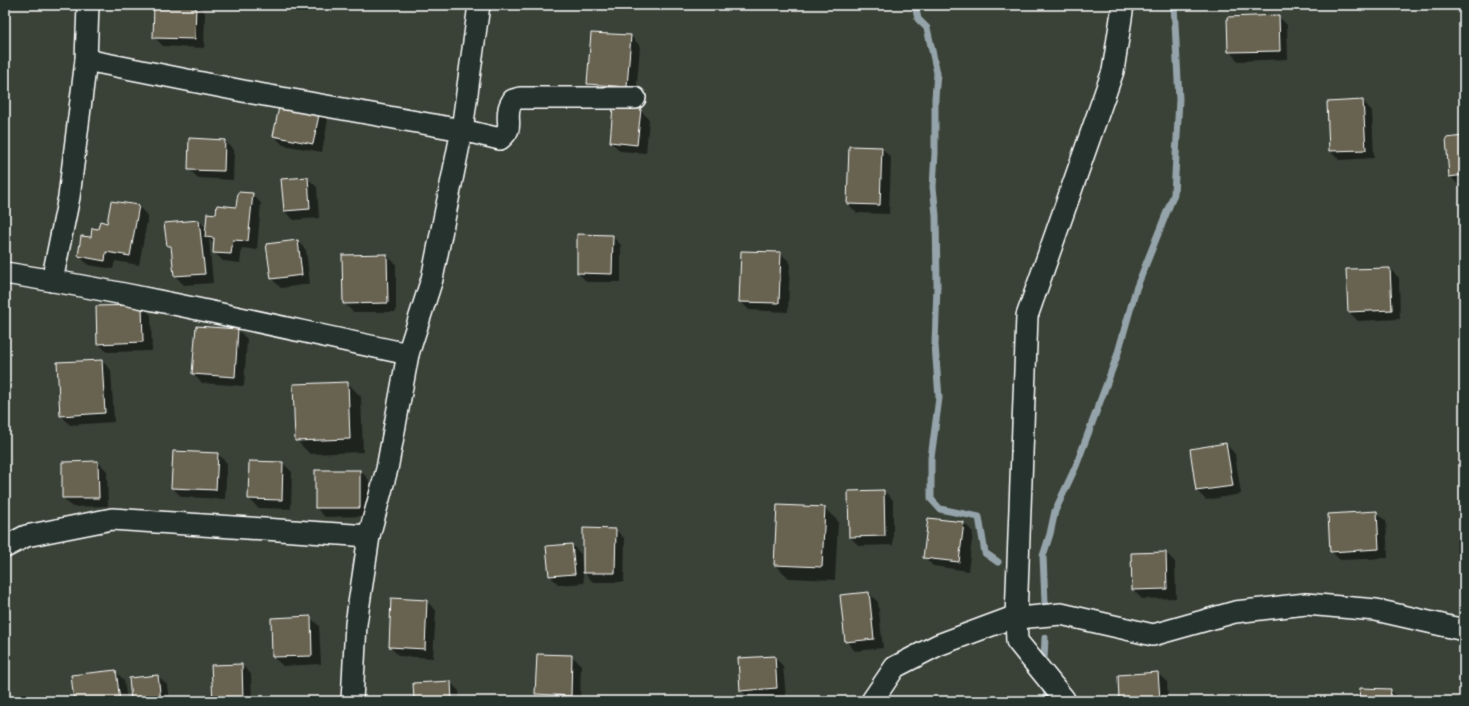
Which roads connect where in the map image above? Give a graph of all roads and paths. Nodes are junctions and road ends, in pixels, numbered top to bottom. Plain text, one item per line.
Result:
1 (88, 5) edge
2 (479, 5) edge
3 (1123, 5) edge
4 (86, 60) junction
5 (635, 98) dead end
6 (462, 130) junction
7 (5, 273) edge
8 (52, 281) junction
9 (408, 354) junction
10 (369, 536) junction
11 (5, 547) edge
12 (1016, 618) junction
13 (1464, 630) edge
14 (352, 701) edge
15 (872, 701) edge
16 (1064, 701) edge

1 - 4 street
2 - 6 street
3 - 12 street
4 - 6 street
4 - 8 street
5 - 6 street
6 - 9 street
7 - 8 street
8 - 9 street
9 - 10 street
10 - 11 street
10 - 14 street
12 - 13 street
12 - 15 street
12 - 16 street

